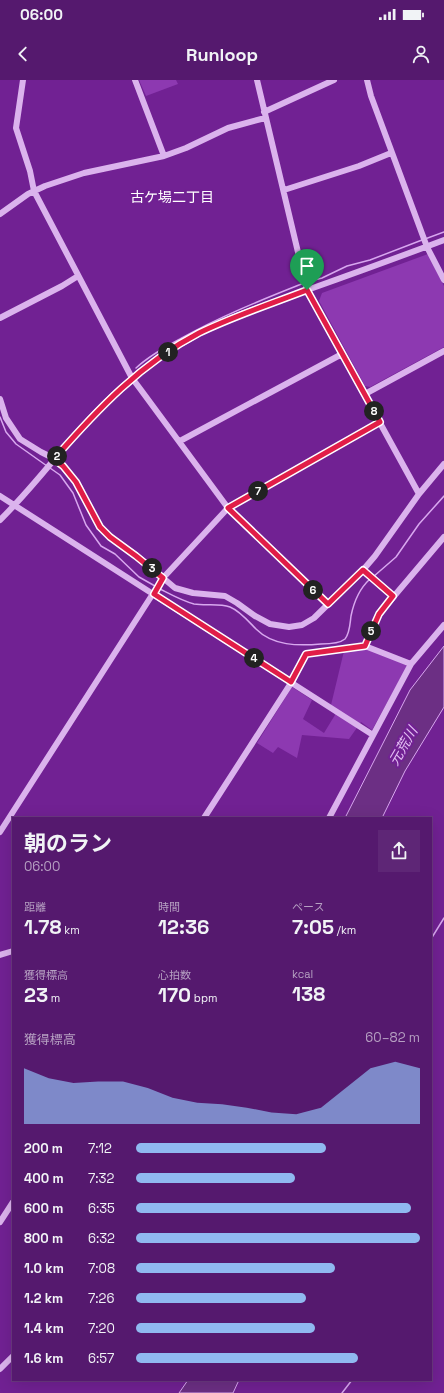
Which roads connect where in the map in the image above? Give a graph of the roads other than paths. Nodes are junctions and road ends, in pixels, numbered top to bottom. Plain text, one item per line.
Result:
1 (23, 80) edge
2 (135, 80) edge
3 (257, 80) edge
4 (334, 80) edge
5 (366, 80) edge
6 (264, 115) junction
7 (391, 153) junction
8 (164, 156) junction
9 (284, 190) junction
10 (34, 191) junction
11 (0, 214) edge
12 (444, 240) edge
13 (426, 247) junction
14 (78, 276) junction
15 (444, 280) edge
16 (307, 290) junction
17 (0, 318) edge
18 (444, 351) edge
19 (342, 354) junction
20 (132, 378) junction
21 (365, 394) junction
22 (0, 399) edge
23 (380, 422) junction
24 (180, 441) junction
25 (54, 459) junction
26 (444, 464) edge
27 (419, 494) junction
28 (0, 496) edge
29 (15, 505) junction
30 (228, 508) junction
31 (0, 520) edge
32 (444, 537) edge
33 (363, 570) junction
34 (163, 578) junction
35 (154, 594) junction
36 (393, 596) junction
37 (328, 604) junction
38 (444, 625) edge
39 (365, 646) junction
40 (411, 664) junction
41 (291, 682) junction
42 (373, 735) junction
43 (205, 817) edge
44 (330, 817) edge
45 (0, 832) edge
46 (12, 951) edge
47 (0, 955) edge
48 (12, 1204) edge
49 (0, 1222) edge
50 (12, 1357) edge
51 (0, 1369) edge

1 - 10 street
2 - 8 street
3 - 6 street
4 - 6 street
5 - 7 street
6 - 8 street
6 - 9 street
7 - 9 street
7 - 13 street
8 - 10 street
9 - 16 street
10 - 11 street
10 - 14 street
12 - 13 street
13 - 15 street
13 - 16 street
14 - 17 street
14 - 20 street
16 - 19 street
16 - 20 street
18 - 21 street
19 - 21 street
19 - 24 street
20 - 24 street
20 - 25 street
21 - 23 street
22 - 25 street
23 - 27 street
23 - 30 street
24 - 30 street
25 - 29 street
25 - 34 street
26 - 27 street
27 - 33 street
28 - 29 street
29 - 31 street
29 - 35 street
30 - 34 street
30 - 37 street
32 - 36 street
33 - 36 street
33 - 37 street
34 - 35 street
34 - 37 street
35 - 41 street
35 - 45 street
36 - 39 street
38 - 40 street
39 - 40 street
39 - 41 street
40 - 42 street
41 - 42 street
41 - 43 street
42 - 44 street
46 - 47 street
48 - 49 street
50 - 51 street

